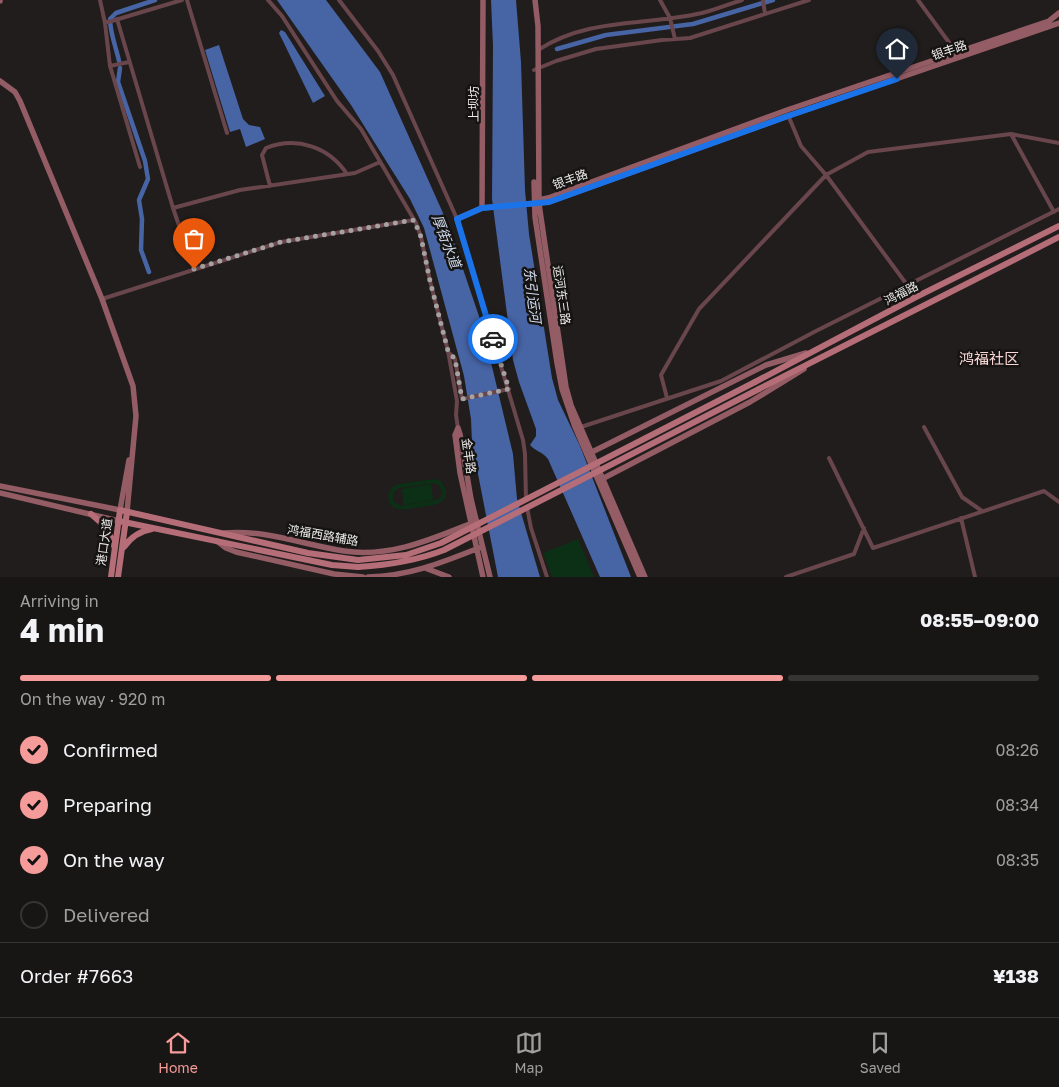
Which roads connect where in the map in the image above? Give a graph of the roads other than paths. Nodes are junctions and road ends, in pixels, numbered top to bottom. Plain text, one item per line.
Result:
1 (100, 0) edge
2 (182, 0) edge
3 (187, 0) edge
4 (268, 0) edge
5 (340, 0) edge
6 (483, 0) edge
7 (534, 0) edge
8 (660, 0) edge
9 (742, 0) edge
10 (763, 0) edge
11 (809, 0) edge
12 (918, 0) edge
13 (765, 12) junction
14 (1059, 13) edge
15 (670, 18) junction
16 (117, 20) junction
17 (105, 23) junction
18 (1059, 23) edge
19 (674, 37) junction
20 (538, 50) junction
21 (956, 52) junction
22 (129, 62) junction
23 (110, 66) junction
24 (536, 69) junction
25 (0, 81) edge
26 (788, 113) junction
27 (227, 133) dead end
28 (1011, 134) junction
29 (1059, 143) edge
30 (380, 162) junction
31 (140, 166) dead end
32 (347, 174) junction
33 (826, 174) junction
34 (270, 186) junction
35 (537, 203) junction
36 (173, 208) junction
37 (482, 208) junction
38 (1057, 210) edge
39 (457, 219) junction
40 (414, 220) junction
41 (1059, 226) edge
42 (1059, 237) edge
43 (194, 269) junction
44 (907, 285) junction
45 (916, 298) junction
46 (102, 299) junction
47 (448, 351) junction
48 (811, 352) junction
49 (816, 360) junction
50 (509, 389) junction
51 (667, 398) junction
52 (581, 427) junction
53 (924, 427) dead end
54 (458, 428) joint
55 (589, 453) junction
56 (829, 458) dead end
57 (600, 479) junction
58 (0, 486) edge
59 (0, 494) edge
60 (1059, 502) edge
61 (124, 511) junction
62 (982, 511) junction
63 (91, 514) junction
64 (961, 518) junction
65 (119, 521) junction
66 (126, 522) junction
67 (474, 522) junction
68 (864, 528) junction
69 (157, 529) junction
70 (221, 533) junction
71 (217, 541) junction
72 (480, 548) junction
73 (118, 549) junction
74 (358, 563) junction
75 (424, 568) junction
76 (111, 577) edge
77 (118, 577) edge
78 (363, 577) edge
79 (368, 577) edge
80 (449, 577) edge
81 (483, 577) edge
82 (490, 577) edge
83 (548, 577) edge
84 (640, 577) edge
85 (646, 577) edge
86 (786, 577) edge
87 (975, 577) edge

1 - 17 street
2 - 16 street
3 - 27 street
4 - 30 street
5 - 39 street
6 - 37 street, 上坝坊
7 - 20 street, 运河东三路
7 - 24 street, 运河东三路
8 - 15 street
9 - 15 street
10 - 13 street
11 - 13 street
12 - 21 street
13 - 19 street
14 - 21 street, 银丰路
15 - 19 street
15 - 20 street
16 - 17 street
16 - 22 street
17 - 23 street
18 - 26 street, 银丰路
19 - 24 street
20 - 24 street, 运河东三路
21 - 26 street, 银丰路
22 - 23 street
22 - 36 street
23 - 31 street
24 - 35 street, 运河东三路
25 - 46 street
26 - 33 street
26 - 35 street, 银丰路
28 - 29 street
28 - 33 street
28 - 38 street
30 - 32 street
30 - 40 street
32 - 34 street
32 - 34 street
33 - 44 street
33 - 51 street
34 - 36 street
35 - 37 street, 银丰路
35 - 52 street, 运河东三路
35 - 55 street, 运河东三路
36 - 43 street
37 - 39 street, 银丰路
38 - 44 street
39 - 50 street
40 - 43 street
40 - 47 street
41 - 45 main road, 鸿福路
42 - 49 main road, 鸿福路
43 - 46 street
44 - 45 street
44 - 51 street
45 - 48 main road, 鸿福路
46 - 61 street
47 - 50 street
47 - 54 street
48 - 55 street
48 - 74 main road, 鸿福路, bridge
49 - 57 street
49 - 74 main road, 鸿福路, bridge
50 - 83 street
51 - 52 street
52 - 55 street, 运河东三路
53 - 62 street
54 - 67 street, 金丰路
55 - 57 street, 运河东三路
56 - 68 street
57 - 84 street, 运河东三路
57 - 85 street, 运河东三路
58 - 61 street
59 - 63 street
60 - 62 street
61 - 65 main road, 港口大道
61 - 66 main road, 港口大道
61 - 70 main road
62 - 64 street
63 - 65 street
63 - 73 main road
64 - 68 street
64 - 87 street
65 - 66 main road
65 - 73 main road, 港口大道
66 - 69 main road
66 - 73 main road, 港口大道
67 - 70 street, 鸿福西路辅路
67 - 72 street, 金丰路
68 - 86 street
69 - 71 main road
69 - 73 main road
70 - 74 main road
71 - 74 main road
71 - 78 street
72 - 75 street
72 - 81 street, 金丰路
72 - 82 street, 金丰路
73 - 76 main road, 港口大道
73 - 77 main road, 港口大道
75 - 79 street
75 - 80 street

